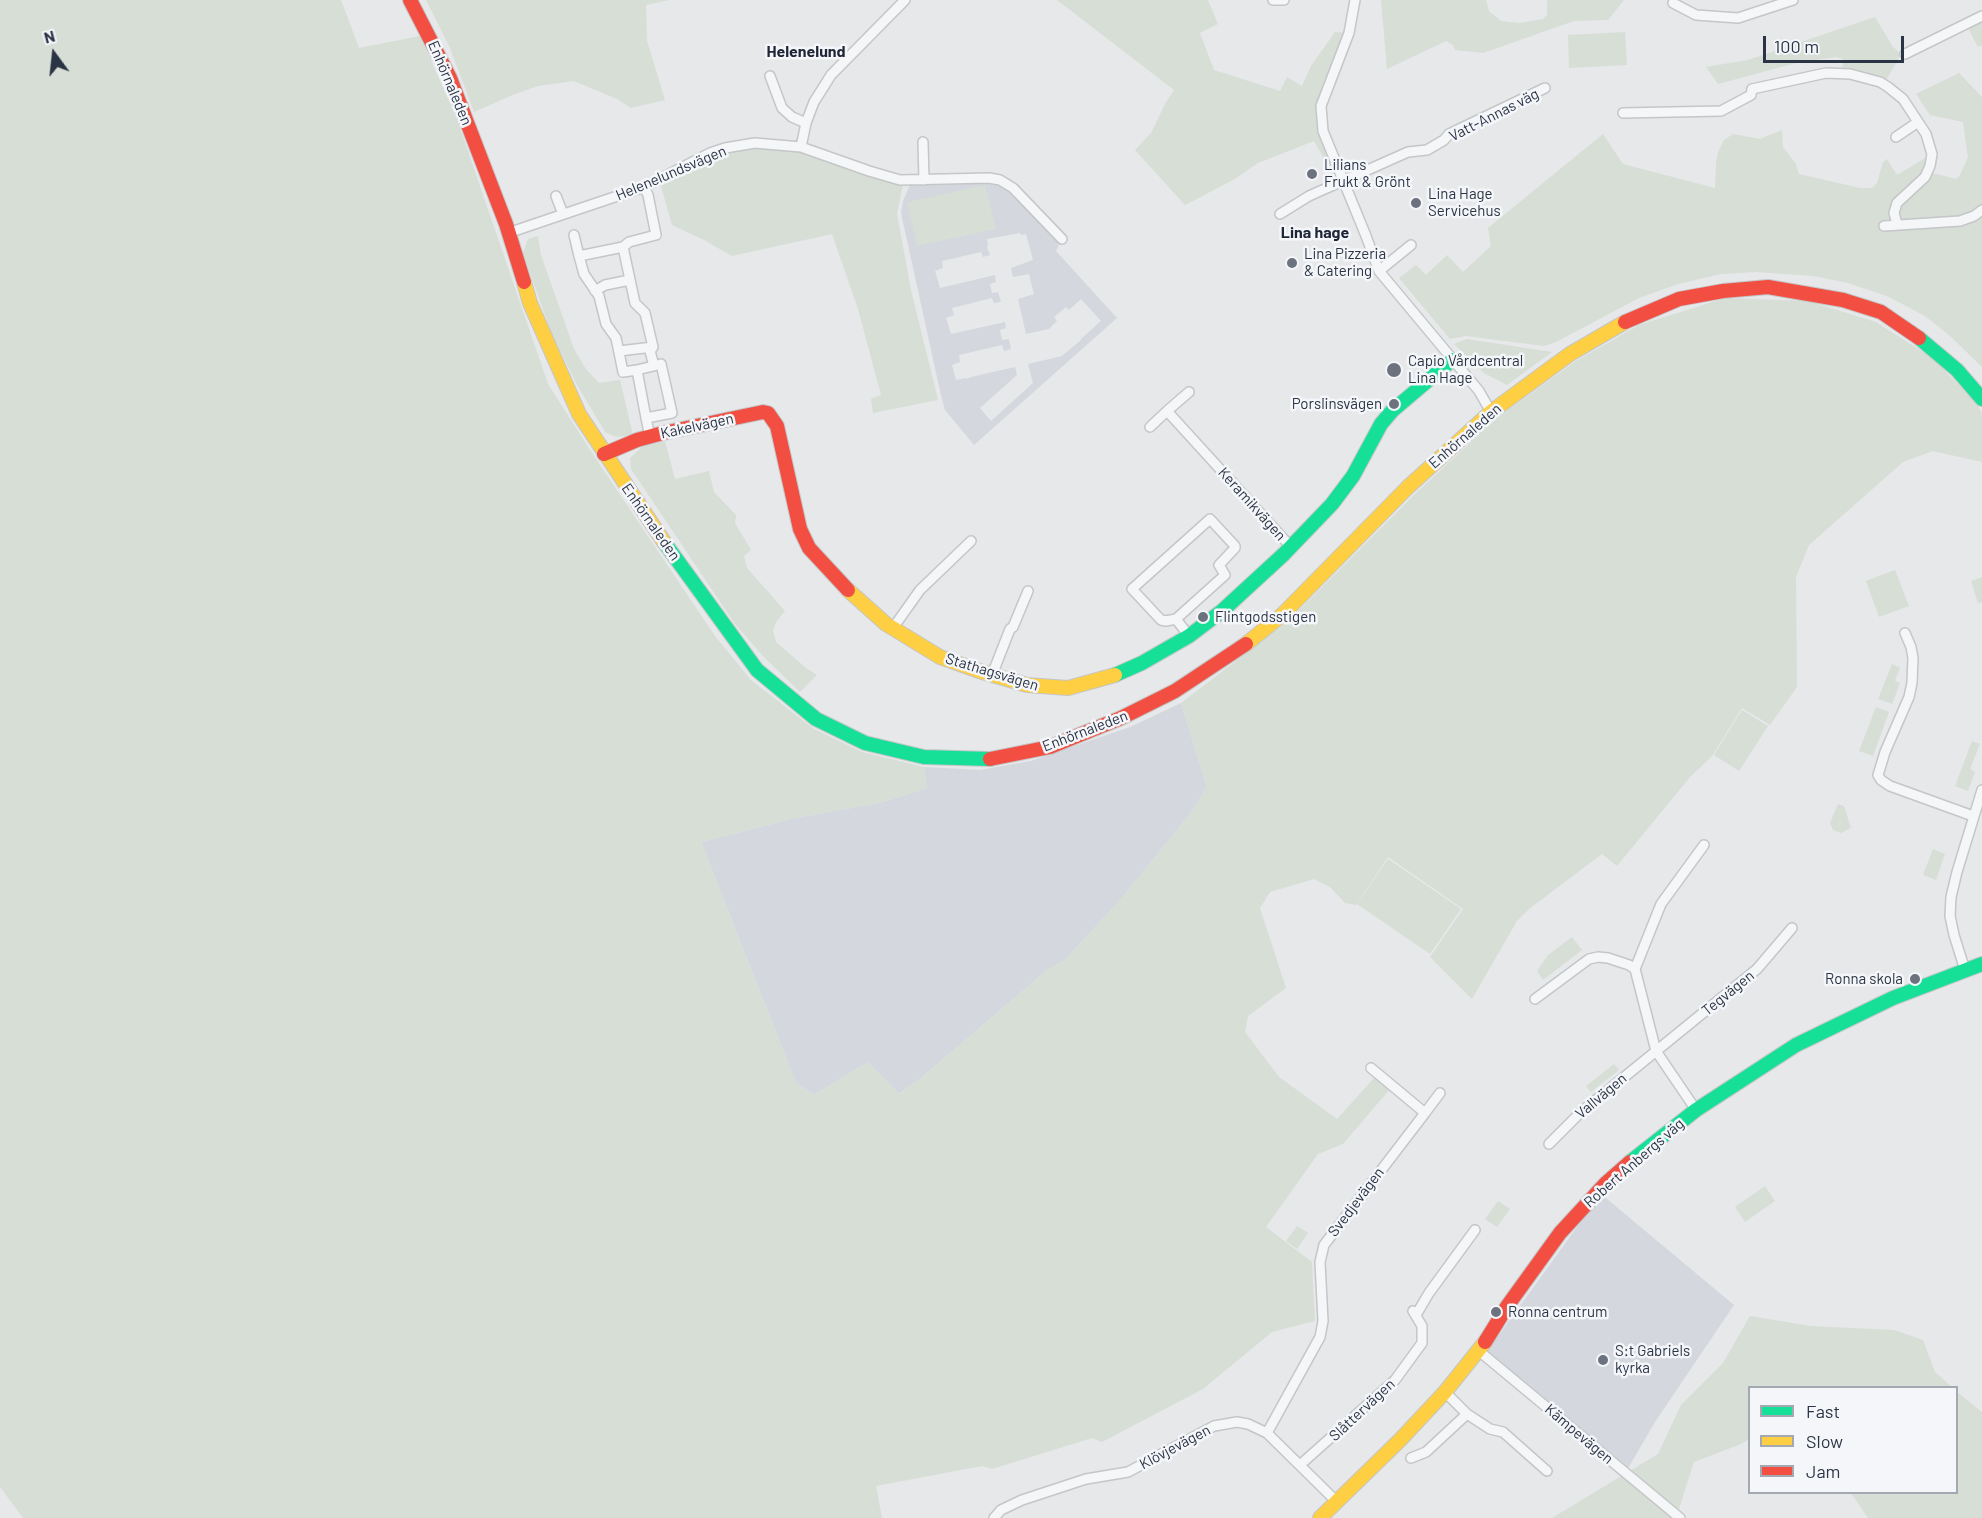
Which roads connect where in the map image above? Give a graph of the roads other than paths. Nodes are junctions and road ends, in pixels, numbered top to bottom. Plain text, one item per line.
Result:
1 (410, 0) edge
2 (905, 0) edge
3 (1273, 0) edge
4 (1284, 0) edge
5 (1355, 0) edge
6 (1793, 0) edge
7 (1673, 3) dead end
8 (1982, 16) edge
9 (1905, 54) dead end
10 (770, 76) dead end
11 (1545, 88) dead end
12 (1623, 113) dead end
13 (1918, 122) junction
14 (806, 123) junction
15 (1896, 137) dead end
16 (923, 142) dead end
17 (801, 147) junction
18 (924, 180) junction
19 (1344, 181) junction
20 (644, 187) junction
21 (556, 196) dead end
22 (1982, 210) edge
23 (563, 214) junction
24 (1280, 214) dead end
25 (1897, 224) junction
26 (1884, 226) dead end
27 (508, 233) junction
28 (574, 235) dead end
29 (1062, 239) dead end
30 (1411, 245) dead end
31 (623, 247) junction
32 (579, 256) junction
33 (1379, 272) junction
34 (630, 280) junction
35 (595, 291) junction
36 (653, 347) junction
37 (619, 351) junction
38 (1452, 360) junction
39 (654, 366) junction
40 (637, 370) junction
41 (1189, 392) dead end
42 (1982, 399) edge
43 (1167, 411) junction
44 (1491, 412) junction
45 (646, 418) junction
46 (1150, 427) dead end
47 (779, 434) joint
48 (650, 437) junction
49 (604, 454) junction
50 (971, 541) dead end
51 (1291, 547) junction
52 (1028, 591) dead end
53 (1176, 619) junction
54 (893, 628) junction
55 (1905, 633) dead end
56 (1189, 636) junction
57 (992, 675) junction
58 (1982, 790) edge
59 (1974, 816) junction
60 (1704, 845) dead end
61 (1792, 928) dead end
62 (1982, 964) edge
63 (1635, 969) junction
64 (1965, 970) junction
65 (1535, 999) dead end
66 (1656, 1051) junction
67 (1371, 1068) dead end
68 (1440, 1093) dead end
69 (1696, 1110) junction
70 (1425, 1113) junction
71 (1550, 1144) dead end
72 (1475, 1230) dead end
73 (1479, 1350) junction
74 (1445, 1392) junction
75 (1467, 1414) junction
76 (1268, 1433) junction
77 (1411, 1458) dead end
78 (1300, 1465) junction
79 (1547, 1471) dead end
80 (1336, 1501) junction
81 (994, 1518) edge
82 (1320, 1518) edge
83 (1680, 1518) edge

1 - 27 street, Enhörnaleden
2 - 14 street
3 - 4 street
5 - 19 street
6 - 7 street
8 - 9 street
10 - 14 street
11 - 19 street, Vatt-Annas väg
12 - 13 street
13 - 15 street
13 - 25 street
14 - 17 street
16 - 18 street
17 - 18 street, Helenelundsvägen
17 - 20 street, Helenelundsvägen
18 - 29 street, Helenelundsvägen
19 - 24 street, Vatt-Annas väg
19 - 33 street
20 - 23 street, Helenelundsvägen
20 - 31 street
21 - 23 street
22 - 25 street
23 - 27 street, Helenelundsvägen
25 - 26 street
27 - 49 street, Enhörnaleden
28 - 32 street
30 - 33 street
31 - 32 street
31 - 34 street
32 - 35 street
33 - 38 street
34 - 35 street
34 - 36 street
35 - 37 street
36 - 37 street
36 - 39 street
37 - 40 street
38 - 44 street
38 - 51 street, Stathagsvägen
39 - 40 street
39 - 45 street
40 - 45 street
41 - 43 street
42 - 44 street, Enhörnaleden
43 - 46 street
43 - 51 street, Keramikvägen
44 - 49 street, Enhörnaleden
45 - 48 street
47 - 48 street, Kakelvägen
47 - 54 street, Stathagsvägen
48 - 49 street, Kakelvägen
50 - 54 street
51 - 56 street, Stathagsvägen
52 - 57 street
53 - 53 street
53 - 56 street
54 - 57 street, Stathagsvägen
55 - 59 street
56 - 57 street, Stathagsvägen
58 - 59 street
59 - 64 street
60 - 63 street
61 - 66 street, Tegvägen
62 - 64 street, Robert Anbergs väg
63 - 65 street
63 - 66 street
64 - 69 street, Robert Anbergs väg
66 - 69 street
66 - 71 street, Vallvägen
67 - 70 street
68 - 70 street, Svedjevägen
69 - 73 street, Robert Anbergs väg
70 - 76 street, Svedjevägen
72 - 78 street, Slåttervägen
73 - 74 street, Robert Anbergs väg
73 - 83 street, Kämpevägen
74 - 75 street
74 - 80 street, Robert Anbergs väg
75 - 77 street
75 - 79 street
76 - 78 street, Klövjevägen
76 - 81 street, Klövjevägen
78 - 80 street, Klövjevägen
80 - 82 street, Robert Anbergs väg

